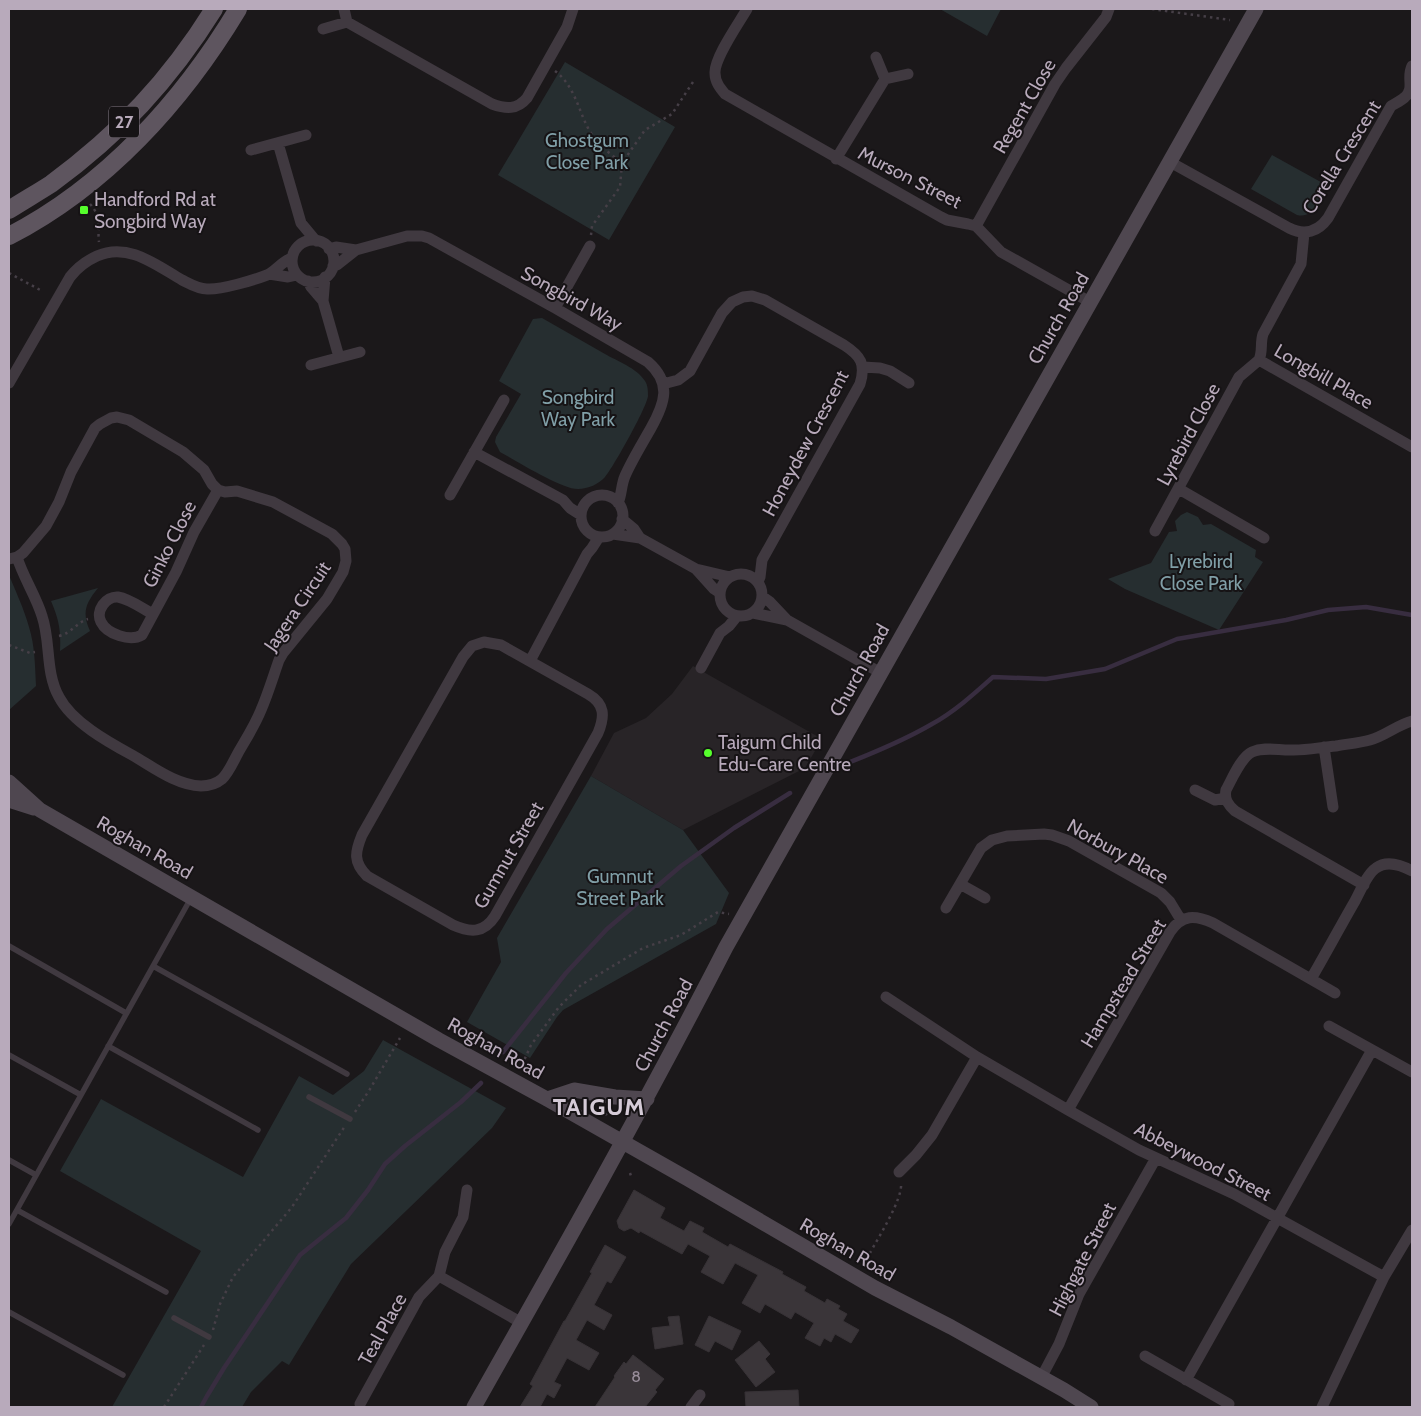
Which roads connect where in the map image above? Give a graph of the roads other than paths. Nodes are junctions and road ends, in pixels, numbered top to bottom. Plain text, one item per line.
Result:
1 (214, 9) edge
2 (238, 9) edge
3 (344, 9) edge
4 (573, 9) edge
5 (747, 9) edge
6 (1109, 9) edge
7 (1256, 9) edge
8 (347, 22) junction
9 (323, 28) dead end
10 (876, 57) dead end
11 (1412, 66) edge
12 (908, 74) dead end
13 (885, 79) junction
14 (1410, 95) edge
15 (306, 135) dead end
16 (278, 143) junction
17 (251, 150) dead end
18 (836, 158) junction
19 (1170, 162) junction
20 (9, 210) edge
21 (301, 223) junction
22 (976, 226) junction
23 (1304, 233) junction
24 (9, 236) edge
25 (316, 241) junction
26 (300, 244) junction
27 (590, 246) road end
28 (329, 249) junction
29 (356, 250) junction
30 (292, 258) junction
31 (333, 266) junction
32 (269, 274) junction
33 (297, 275) junction
34 (326, 277) junction
35 (308, 281) junction
36 (323, 301) junction
37 (1090, 302) junction
38 (555, 308) junction
39 (360, 352) dead end
40 (339, 357) junction
41 (1259, 360) junction
42 (311, 365) dead end
43 (863, 367) junction
44 (9, 382) edge
45 (909, 383) dead end
46 (663, 384) junction
47 (504, 400) dead end
48 (1412, 447) edge
49 (474, 452) junction
50 (624, 478) junction
51 (1179, 489) junction
52 (218, 490) junction
53 (450, 495) dead end
54 (606, 496) junction
55 (563, 500) junction
56 (586, 503) junction
57 (618, 503) junction
58 (581, 515) junction
59 (622, 519) junction
60 (1155, 531) dead end
61 (613, 534) junction
62 (594, 535) junction
63 (640, 538) junction
64 (1264, 538) dead end
65 (13, 558) edge
66 (762, 560) junction
67 (696, 569) junction
68 (745, 574) junction
69 (730, 577) junction
70 (758, 582) junction
71 (720, 593) junction
72 (763, 597) junction
73 (726, 609) junction
74 (753, 613) junction
75 (153, 614) junction
76 (737, 616) junction
77 (787, 620) junction
78 (720, 633) junction
79 (530, 661) junction
80 (701, 668) dead end
81 (881, 672) junction
82 (1412, 721) edge
83 (1324, 747) junction
84 (9, 782) edge
85 (1195, 790) dead end
86 (1226, 798) junction
87 (9, 800) edge
88 (1333, 807) dead end
89 (40, 810) junction
90 (1412, 871) edge
91 (960, 884) junction
92 (1364, 885) junction
93 (192, 897) junction
94 (985, 898) dead end
95 (946, 908) dead end
96 (1181, 920) junction
97 (9, 946) edge
98 (153, 966) junction
99 (1311, 979) junction
100 (1335, 993) dead end
101 (886, 997) dead end
102 (126, 1013) junction
103 (1329, 1026) dead end
104 (108, 1046) junction
105 (1372, 1050) junction
106 (9, 1055) edge
107 (977, 1057) junction
108 (1412, 1072) edge
109 (347, 1074) dead end
110 (81, 1095) junction
111 (309, 1097) dead end
112 (647, 1098) junction
113 (547, 1099) junction
114 (1068, 1110) junction
115 (350, 1119) road end
116 (258, 1130) dead end
117 (623, 1142) junction
118 (1156, 1158) junction
119 (9, 1160) edge
120 (899, 1172) road end
121 (36, 1175) junction
122 (466, 1190) dead end
123 (17, 1210) junction
124 (1278, 1218) junction
125 (9, 1224) edge
126 (1412, 1230) edge
127 (439, 1276) junction
128 (1384, 1277) junction
129 (166, 1292) dead end
130 (9, 1312) edge
131 (174, 1318) dead end
132 (522, 1323) junction
133 (209, 1337) road end
134 (1146, 1356) dead end
135 (123, 1375) dead end
136 (1041, 1378) junction
137 (1186, 1380) junction
138 (700, 1395) dead end
139 (360, 1404) dead end
140 (1229, 1404) dead end
141 (474, 1407) edge
142 (691, 1407) edge
143 (1091, 1407) edge
144 (1322, 1407) edge

1 - 20 main road, 27
2 - 24 main road, 27
3 - 8 street
4 - 8 street
5 - 18 street, Murson Street
6 - 22 street, Regent Close
7 - 19 street, Church Road
8 - 9 street
10 - 13 street
11 - 14 street, Corella Crescent
12 - 13 street
13 - 18 street
14 - 23 street, Corella Crescent
15 - 16 street
16 - 17 street
16 - 21 street
18 - 22 street, Murson Street
19 - 23 street, Corella Crescent
19 - 37 street, Church Road
21 - 25 street
21 - 26 street
22 - 37 street, Murson Street
23 - 41 street, Longbill Place
25 - 26 street
25 - 28 street
26 - 30 street
27 - 38 street
28 - 29 street, Songbird Way
28 - 31 street
29 - 31 street, Songbird Way
29 - 38 street, Songbird Way
30 - 32 street
30 - 33 street
31 - 34 street
32 - 33 street
32 - 44 street
33 - 35 street
34 - 35 street
34 - 36 street
35 - 36 street
36 - 40 street
37 - 81 street, Church Road
38 - 46 street, Songbird Way
39 - 40 street
40 - 42 street
41 - 48 street, Longbill Place
41 - 51 street, Lyrebird Close
43 - 45 street
43 - 46 street, Honeydew Crescent
43 - 66 street, Honeydew Crescent
46 - 50 street
47 - 49 street
49 - 53 street
49 - 55 street
50 - 54 street
50 - 57 street
51 - 60 street, Lyrebird Close
51 - 64 street
52 - 65 street, Jagera Circuit
52 - 65 street, Jagera Circuit
52 - 75 street, Ginko Close
54 - 56 street
54 - 57 street
55 - 56 street
55 - 58 street
56 - 58 street
57 - 59 street
58 - 62 street
59 - 61 street
59 - 63 street
61 - 62 street
61 - 63 street
62 - 79 street
63 - 67 street
66 - 68 street, Honeydew Crescent
66 - 70 street, Honeydew Crescent
67 - 69 street
67 - 71 street
68 - 69 street
68 - 70 street
69 - 71 street
70 - 72 street
71 - 73 street
72 - 74 street
72 - 77 street
73 - 76 street
73 - 78 street
74 - 76 street
74 - 77 street
75 - 75 street, Ginko Close
76 - 78 street
77 - 81 street
78 - 80 street
79 - 79 street, Gumnut Street
81 - 112 street, Church Road
82 - 83 street
83 - 86 street
83 - 88 street
84 - 89 street, Roghan Road
85 - 86 street
86 - 92 street
87 - 89 street, Roghan Road
89 - 93 street, Roghan Road
90 - 92 street
91 - 94 street
91 - 95 street, Norbury Place
91 - 96 street, Norbury Place
92 - 99 street
93 - 98 lane
93 - 113 street, Roghan Road
96 - 99 street, Hampstead Street
96 - 114 street, Hampstead Street
97 - 102 lane
98 - 102 lane
98 - 109 lane
99 - 100 street, Hampstead Street
101 - 107 street, Abbeywood Street
102 - 104 lane
103 - 105 street
104 - 110 lane
104 - 116 lane
105 - 108 street
105 - 124 street
106 - 110 lane
107 - 114 street, Abbeywood Street
107 - 120 street
110 - 121 lane
111 - 115 lane
112 - 113 street
112 - 117 street, Church Road
113 - 117 street, Roghan Road
114 - 118 street, Abbeywood Street
117 - 132 street, Church Road
117 - 136 street, Roghan Road
118 - 124 street, Abbeywood Street
118 - 136 street, Highgate Street
119 - 121 lane
121 - 123 lane
122 - 127 street, Teal Place
123 - 125 lane
123 - 129 lane
124 - 128 street, Abbeywood Street
124 - 137 street
126 - 128 street
127 - 132 street
127 - 139 street, Teal Place
128 - 144 street
130 - 135 lane
131 - 133 lane
132 - 141 street, Church Road
134 - 137 street
136 - 143 street, Roghan Road
137 - 140 street
138 - 142 street

